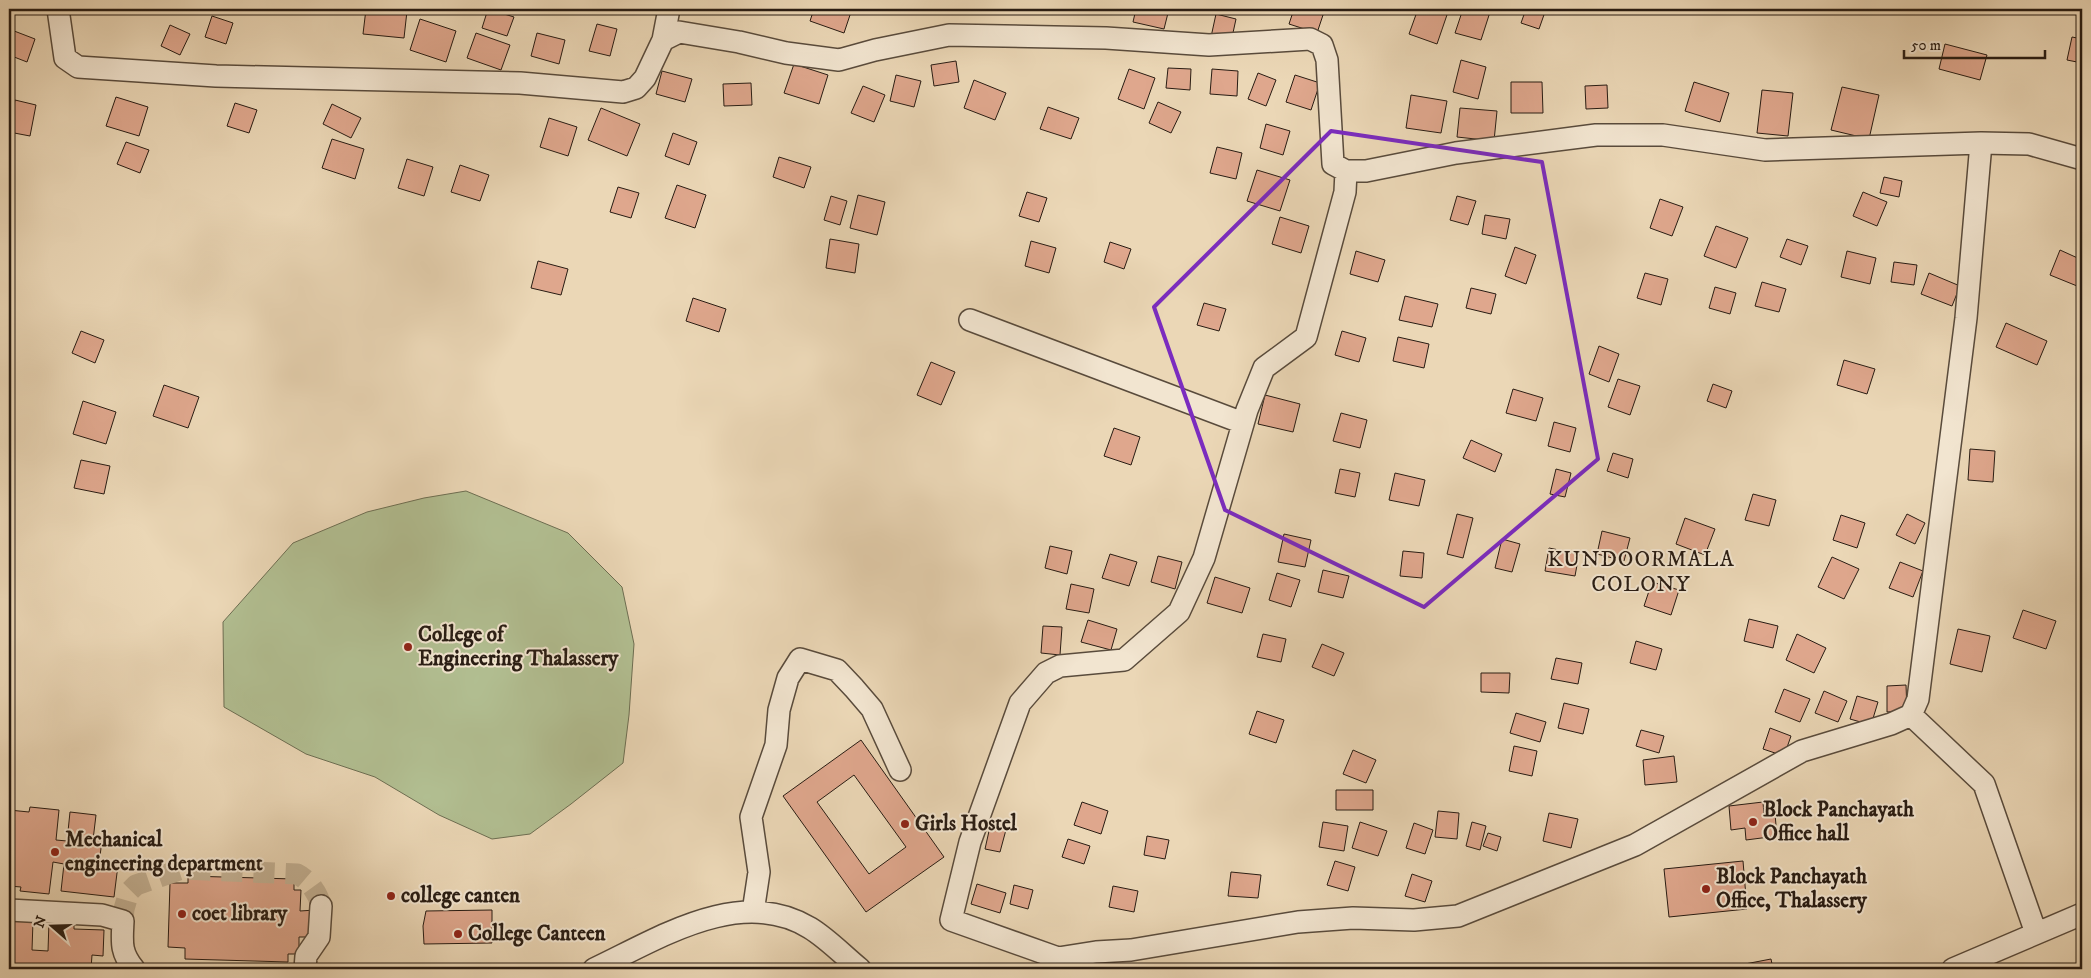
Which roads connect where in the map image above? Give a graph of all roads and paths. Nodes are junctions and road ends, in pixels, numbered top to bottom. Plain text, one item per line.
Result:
1 (58, 9) edge
2 (669, 9) edge
3 (663, 40) junction
4 (1980, 143) junction
5 (2082, 159) edge
6 (1346, 171) junction
7 (970, 320) dead end
8 (1242, 423) junction
9 (1911, 716) junction
10 (900, 770) dead end
11 (321, 906) tunnel mouth
12 (9, 910) edge
13 (753, 912) junction
14 (2082, 914) edge
15 (2036, 933) junction
16 (1053, 964) edge
17 (134, 969) edge
18 (305, 969) edge
19 (594, 969) edge
20 (860, 969) edge
21 (1954, 969) edge

1 - 3 street
2 - 3 street
3 - 6 street
4 - 5 street
4 - 6 street
4 - 9 street
6 - 8 street
7 - 8 street
8 - 16 street
9 - 15 street
9 - 16 street
10 - 13 street
11 - 18 street
12 - 17 street
13 - 19 street
13 - 20 street
14 - 15 street
15 - 21 street

